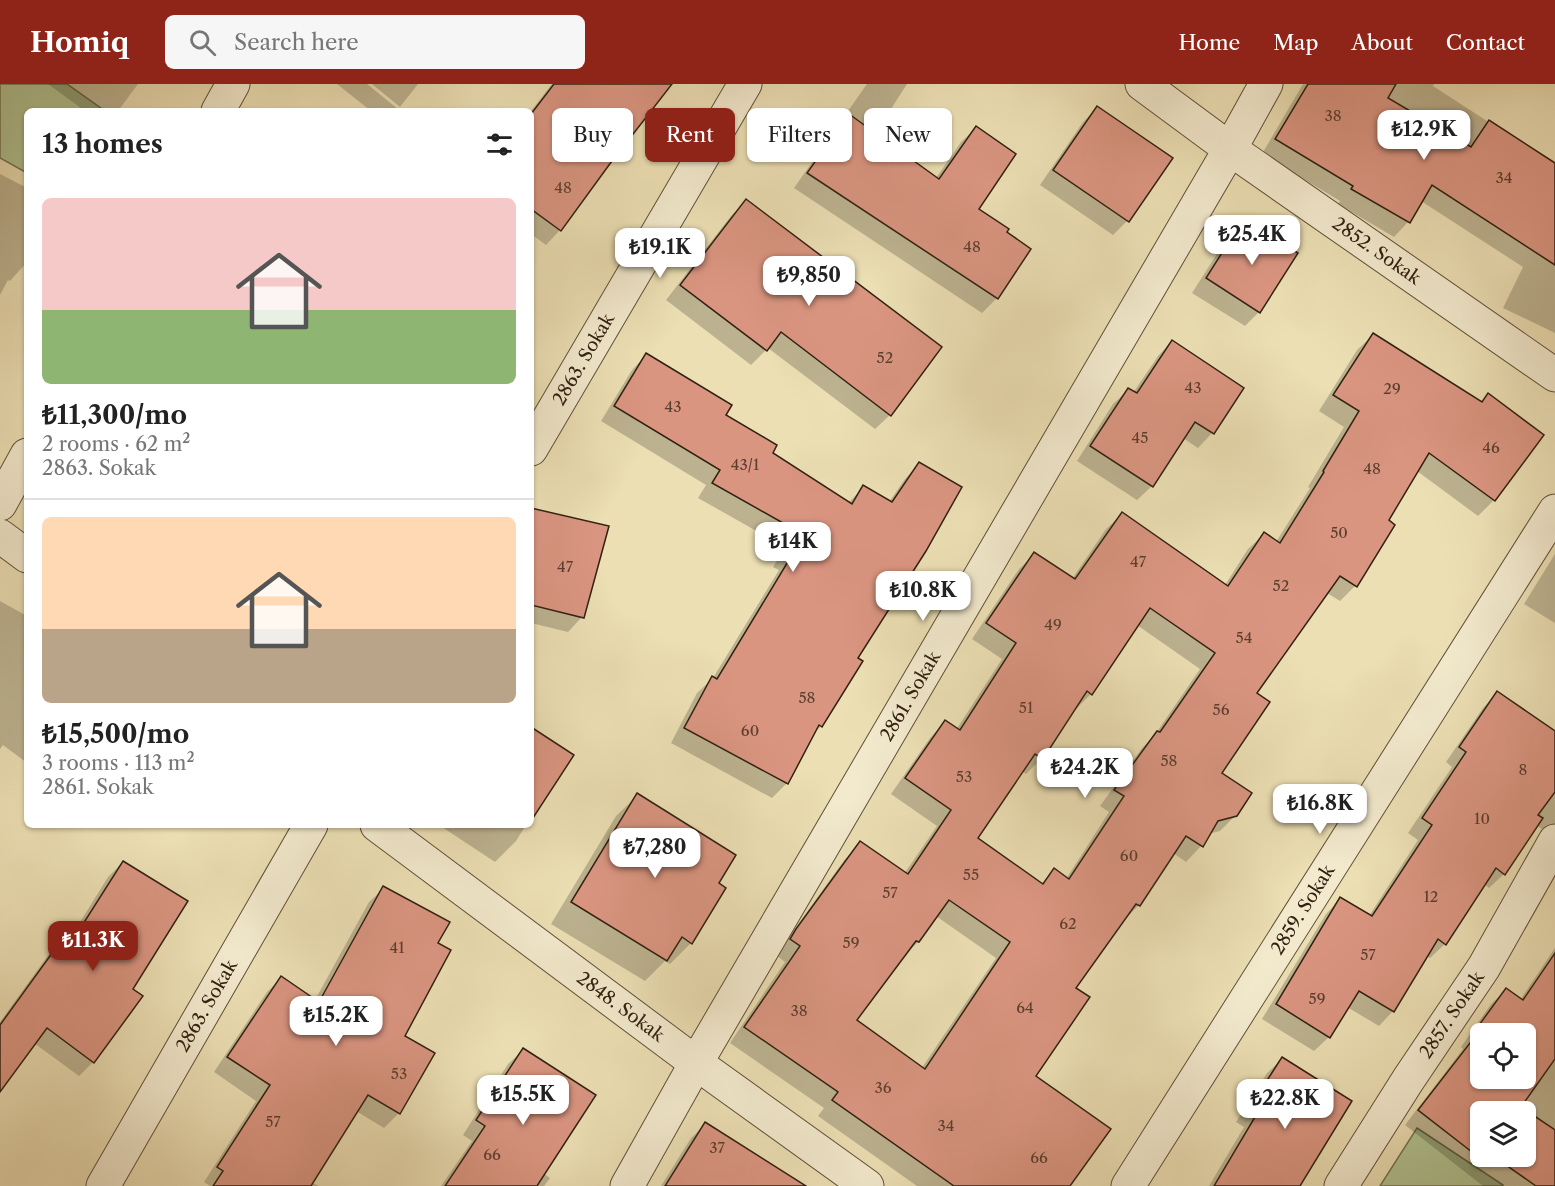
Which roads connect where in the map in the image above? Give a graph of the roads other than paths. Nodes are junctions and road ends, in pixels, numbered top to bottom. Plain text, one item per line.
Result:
1 (233, 84) edge
2 (745, 84) edge
3 (1142, 84) edge
4 (1266, 84) edge
5 (220, 108) edge
6 (1230, 148) junction
7 (1555, 375) edge
8 (534, 444) edge
9 (24, 460) edge
10 (0, 504) edge
11 (1555, 511) edge
12 (0, 536) edge
13 (24, 554) edge
14 (309, 828) edge
15 (381, 828) edge
16 (1555, 841) edge
17 (696, 1063) junction
18 (103, 1186) edge
19 (627, 1186) edge
20 (867, 1186) edge
21 (1128, 1186) edge
22 (1341, 1186) edge

1 - 5 street
2 - 8 street, 2863. Sokak
3 - 6 street, 2852. Sokak
4 - 6 street, 2861. Sokak
6 - 7 street, 2852. Sokak
6 - 17 street, 2861. Sokak
9 - 10 street
11 - 21 street, 2859. Sokak
12 - 13 street
14 - 18 street, 2863. Sokak
15 - 17 street, 2848. Sokak
16 - 22 street, 2857. Sokak
17 - 19 street, 2861. Sokak
17 - 20 street, 2848. Sokak

